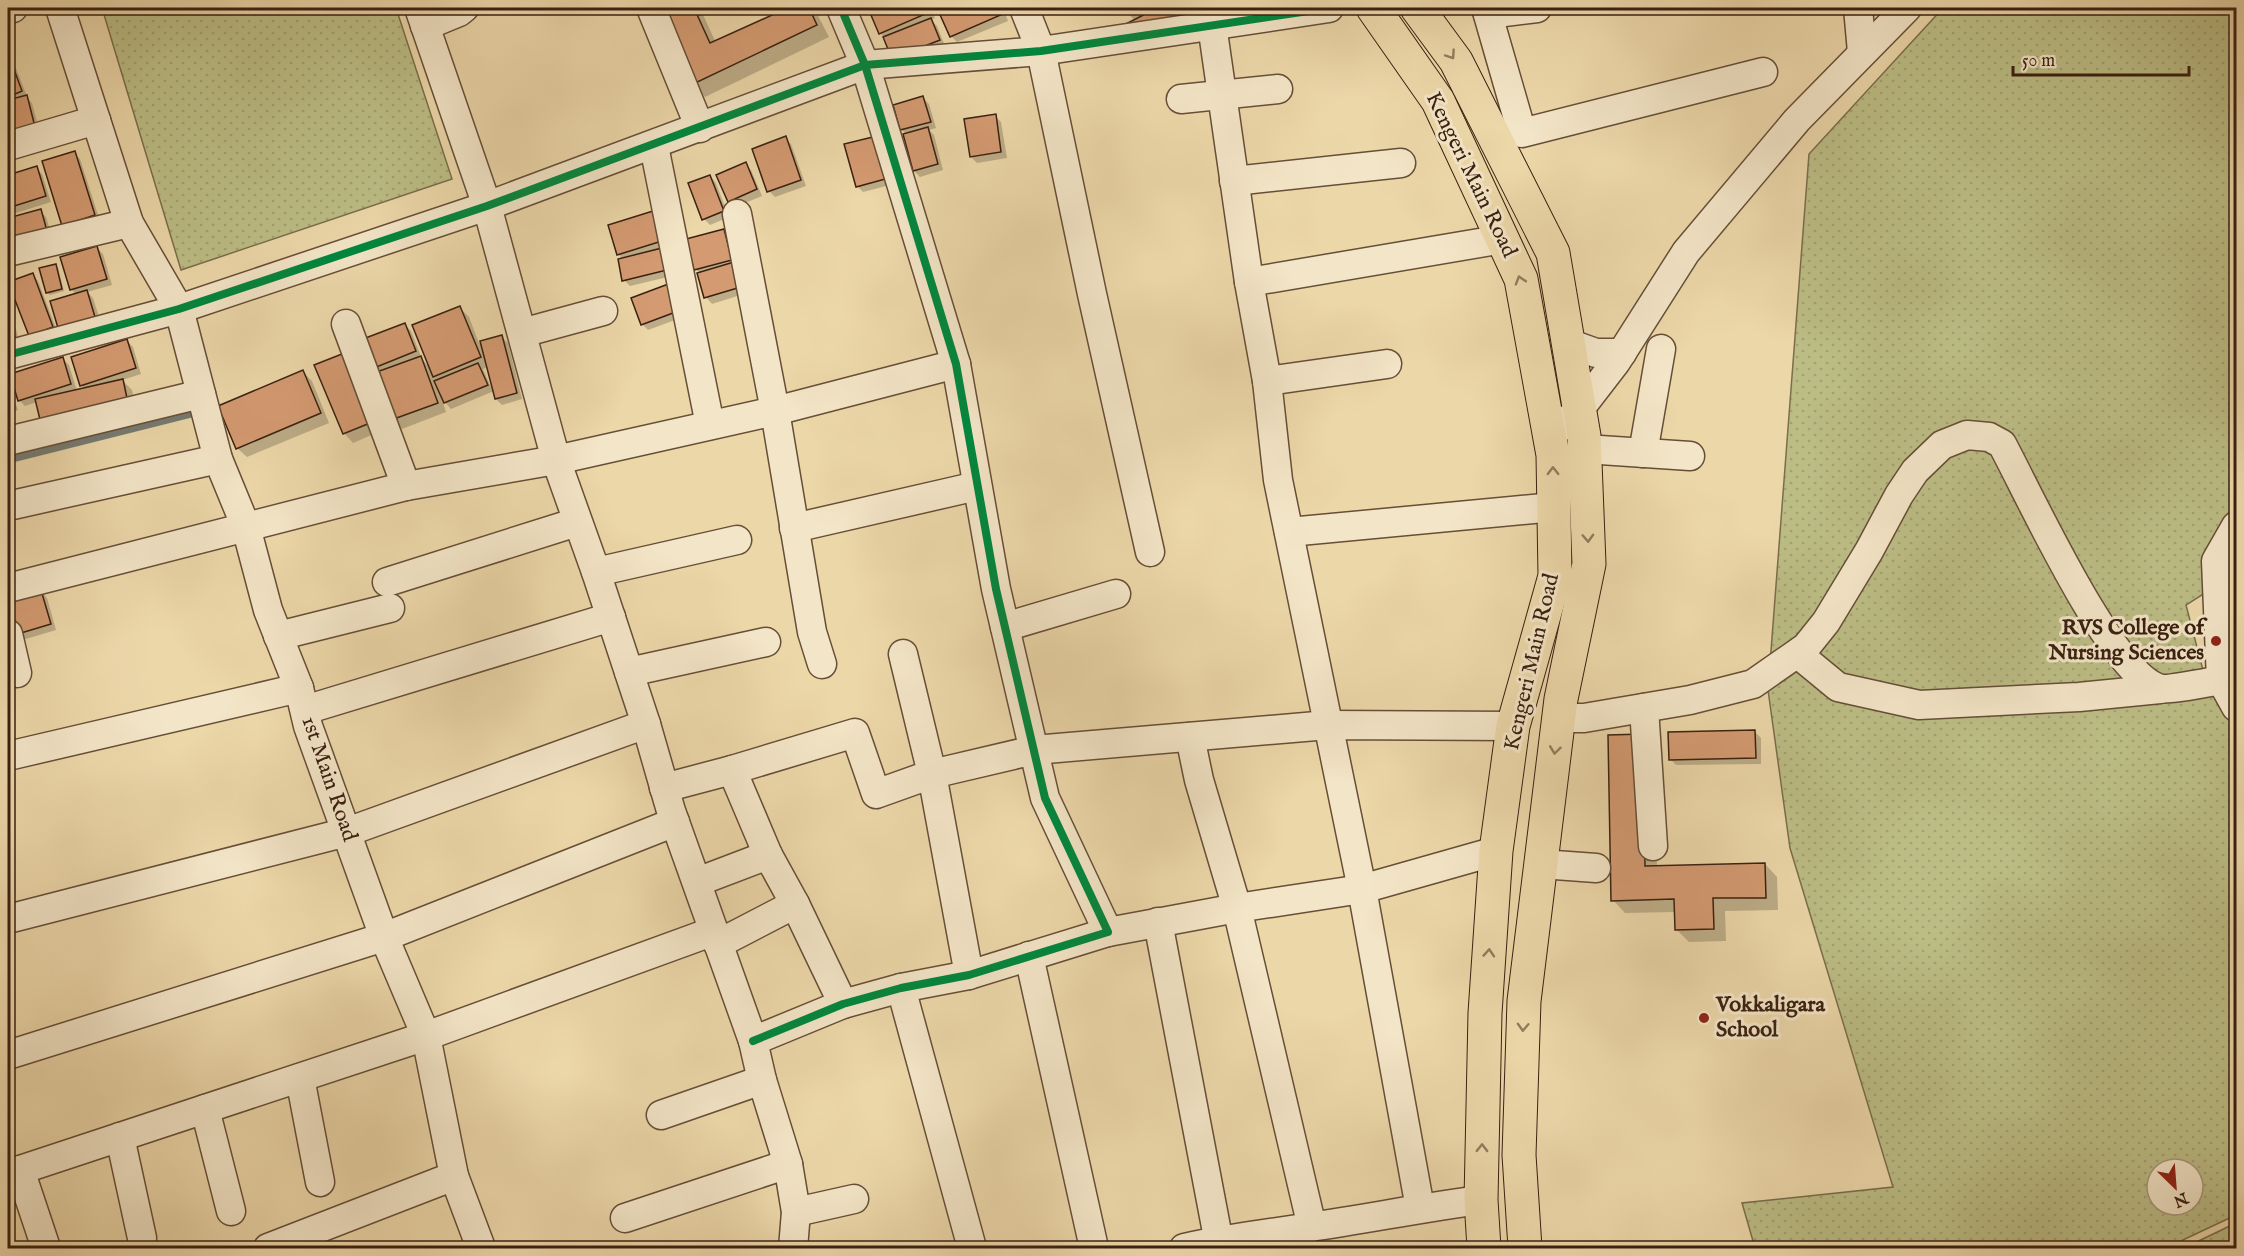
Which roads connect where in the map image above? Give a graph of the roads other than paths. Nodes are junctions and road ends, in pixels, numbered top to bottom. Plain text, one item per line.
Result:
1 (13, 8) edge
2 (60, 8) edge
3 (464, 8) edge
4 (651, 8) edge
5 (841, 8) edge
6 (1024, 8) edge
7 (1329, 8) edge
8 (1373, 8) edge
9 (1417, 8) edge
10 (1537, 8) edge
11 (1858, 8) edge
12 (1907, 8) edge
13 (8, 9) edge
14 (1487, 11) edge
15 (1250, 14) edge
16 (422, 17) edge
17 (1212, 25) junction
18 (1041, 51) junction
19 (1862, 52) junction
20 (865, 65) junction
21 (1763, 72) dead end
22 (1278, 89) dead end
23 (1222, 95) junction
24 (1181, 99) dead end
25 (96, 120) junction
26 (700, 128) junction
27 (1511, 140) junction
28 (8, 146) edge
29 (654, 146) junction
30 (1401, 163) dead end
31 (1234, 181) junction
32 (487, 206) junction
33 (737, 214) dead end
34 (129, 223) junction
35 (1503, 239) junction
36 (8, 252) edge
37 (1249, 282) junction
38 (179, 309) junction
39 (603, 311) dead end
40 (346, 324) dead end
41 (522, 333) junction
42 (1568, 343) junction
43 (1661, 349) dead end
44 (1622, 353) junction
45 (8, 356) edge
46 (956, 364) junction
47 (1387, 364) dead end
48 (1267, 381) junction
49 (201, 394) junction
50 (1580, 410) junction
51 (775, 411) junction
52 (710, 424) junction
53 (1549, 437) junction
54 (8, 441) edge
55 (1585, 449) junction
56 (1643, 453) junction
57 (1690, 456) dead end
58 (218, 459) junction
59 (556, 460) junction
60 (406, 486) junction
61 (977, 486) junction
62 (8, 506) edge
63 (1554, 507) junction
64 (577, 522) junction
65 (2236, 526) edge
66 (246, 527) junction
67 (794, 528) junction
68 (1288, 532) junction
69 (737, 540) dead end
70 (1150, 552) dead end
71 (596, 572) junction
72 (8, 588) edge
73 (1116, 594) dead end
74 (611, 617) junction
75 (1005, 627) junction
76 (8, 634) edge
77 (278, 636) junction
78 (766, 642) dead end
79 (903, 654) dead end
80 (1798, 654) junction
81 (822, 664) dead end
82 (629, 672) junction
83 (17, 673) dead end
84 (2221, 680) junction
85 (2160, 689) junction
86 (302, 699) junction
87 (2236, 707) edge
88 (1644, 708) junction
89 (1559, 718) junction
90 (646, 724) junction
91 (1328, 725) junction
92 (1513, 726) junction
93 (1190, 736) junction
94 (1034, 750) junction
95 (8, 756) edge
96 (732, 770) junction
97 (932, 774) junction
98 (664, 788) junction
99 (675, 822) junction
100 (347, 832) junction
101 (1653, 846) dead end
102 (1496, 851) junction
103 (768, 855) junction
104 (1541, 864) junction
105 (1596, 868) dead end
106 (697, 882) junction
107 (1362, 889) junction
108 (795, 904) junction
109 (1237, 908) junction
110 (8, 919) edge
111 (1158, 922) junction
112 (1108, 932) junction
113 (384, 937) junction
114 (716, 937) junction
115 (1029, 956) junction
116 (969, 975) junction
117 (901, 988) junction
118 (843, 1004) junction
119 (426, 1036) junction
120 (753, 1041) junction
121 (8, 1055) edge
122 (300, 1078) junction
123 (762, 1080) junction
124 (205, 1109) junction
125 (660, 1115) dead end
126 (120, 1137) junction
127 (788, 1164) junction
128 (14, 1172) edge
129 (454, 1176) junction
130 (320, 1182) dead end
131 (854, 1199) dead end
132 (1481, 1200) junction
133 (1420, 1208) junction
134 (231, 1211) dead end
135 (796, 1212) junction
136 (625, 1218) dead end
137 (1312, 1227) junction
138 (142, 1238) dead end
139 (1219, 1244) edge
140 (46, 1248) edge
141 (268, 1248) edge
142 (481, 1248) edge
143 (793, 1248) edge
144 (972, 1248) edge
145 (1094, 1248) edge
146 (1184, 1248) edge
147 (1484, 1248) edge
148 (1525, 1248) edge

1 - 13 street
2 - 25 street, 1st Main Road
3 - 16 street
4 - 26 street
5 - 20 street
6 - 18 street
7 - 15 street
8 - 35 main road, Kengeri Main Road
9 -> 27 main road, Kengeri Main Road
10 - 14 street
11 - 19 street
12 - 19 street
14 - 27 street
15 - 17 street
16 - 32 street
17 - 18 street
17 - 23 street
18 - 20 street
18 - 70 street
19 - 44 street
20 - 26 street
20 - 46 street
21 - 27 street
22 - 23 street
23 - 24 street
23 - 31 street
25 - 28 street
25 - 34 street, 1st Main Road
26 - 29 street
27 - 42 main road, Kengeri Main Road
29 - 32 street
29 - 52 street
30 - 31 street
31 - 37 street
32 - 38 street
32 - 41 street
33 - 51 street
34 - 36 street
34 - 38 street, 1st Main Road
35 - 37 street
53 -> 35 main road, Kengeri Main Road
37 - 48 street
38 - 45 street
38 - 49 street, 1st Main Road
39 - 41 street
40 - 60 street
41 - 59 street
42 - 44 street
42 - 50 main road, Kengeri Main Road
43 - 56 street
44 - 50 street
46 - 51 street
46 - 61 street
47 - 48 street
48 - 68 street
49 - 54 street
49 - 58 street, 1st Main Road
50 - 53 street
50 - 55 main road, Kengeri Main Road
51 - 52 street
51 - 67 street
52 - 59 street
63 -> 53 main road, Kengeri Main Road
55 - 56 street
55 -> 89 main road, Kengeri Main Road
56 - 57 street
58 - 62 street
58 - 66 street, 1st Main Road
59 - 60 street
59 - 64 street
60 - 66 street
61 - 67 street
61 - 75 street
63 - 68 street
63 - 92 main road, Kengeri Main Road
64 - 71 street
64 - 77 street
65 - 84 street
66 - 72 street
66 - 77 street, 1st Main Road
67 - 81 street
68 - 91 street
69 - 71 street
71 - 74 street
73 - 75 street
74 - 82 street
74 - 86 street
75 - 94 street
76 - 83 street
77 - 86 street, 1st Main Road
78 - 82 street
79 - 97 street
80 - 85 street
80 - 85 street
80 - 88 street
82 - 90 street
84 - 85 street
84 - 87 street
86 - 95 street
86 - 100 street, 1st Main Road
88 - 89 street
88 - 101 street
89 -> 104 main road, Kengeri Main Road
90 - 98 street
90 - 100 street
91 - 92 street
91 - 93 street
91 - 107 street
92 - 102 main road, Kengeri Main Road
93 - 94 street
93 - 109 street
94 - 97 street
94 - 112 street
96 - 97 street
96 - 98 street
96 - 103 street
97 - 116 street
98 - 99 street
99 - 106 street
99 - 113 street
100 - 110 street
100 - 113 street, 1st Main Road
102 - 107 street
132 -> 102 main road, Kengeri Main Road
103 - 106 street
103 - 108 street
104 - 105 street
104 -> 148 main road, Kengeri Main Road
106 - 114 street
107 - 109 street
107 - 133 street
108 - 114 street
108 - 118 street
109 - 111 street
109 - 137 street
111 - 112 street
111 - 139 street
112 - 115 street
113 - 119 street, 1st Main Road
113 - 121 street
114 - 119 street
114 - 120 street
115 - 116 street
115 - 145 street
116 - 117 street
117 - 118 street
117 - 144 street
118 - 120 street
119 - 122 street
119 - 129 street, 1st Main Road
120 - 123 street
122 - 124 street
122 - 130 street
123 - 125 street
123 - 127 street
124 - 126 street
124 - 134 street
126 - 128 street
126 - 138 street
127 - 135 street
127 - 136 street
128 - 140 street
129 - 141 street
129 - 142 street, 1st Main Road
131 - 135 street
132 - 133 street
132 - 147 main road, Kengeri Main Road
133 - 137 street
135 - 143 street
137 - 139 street
139 - 146 street

